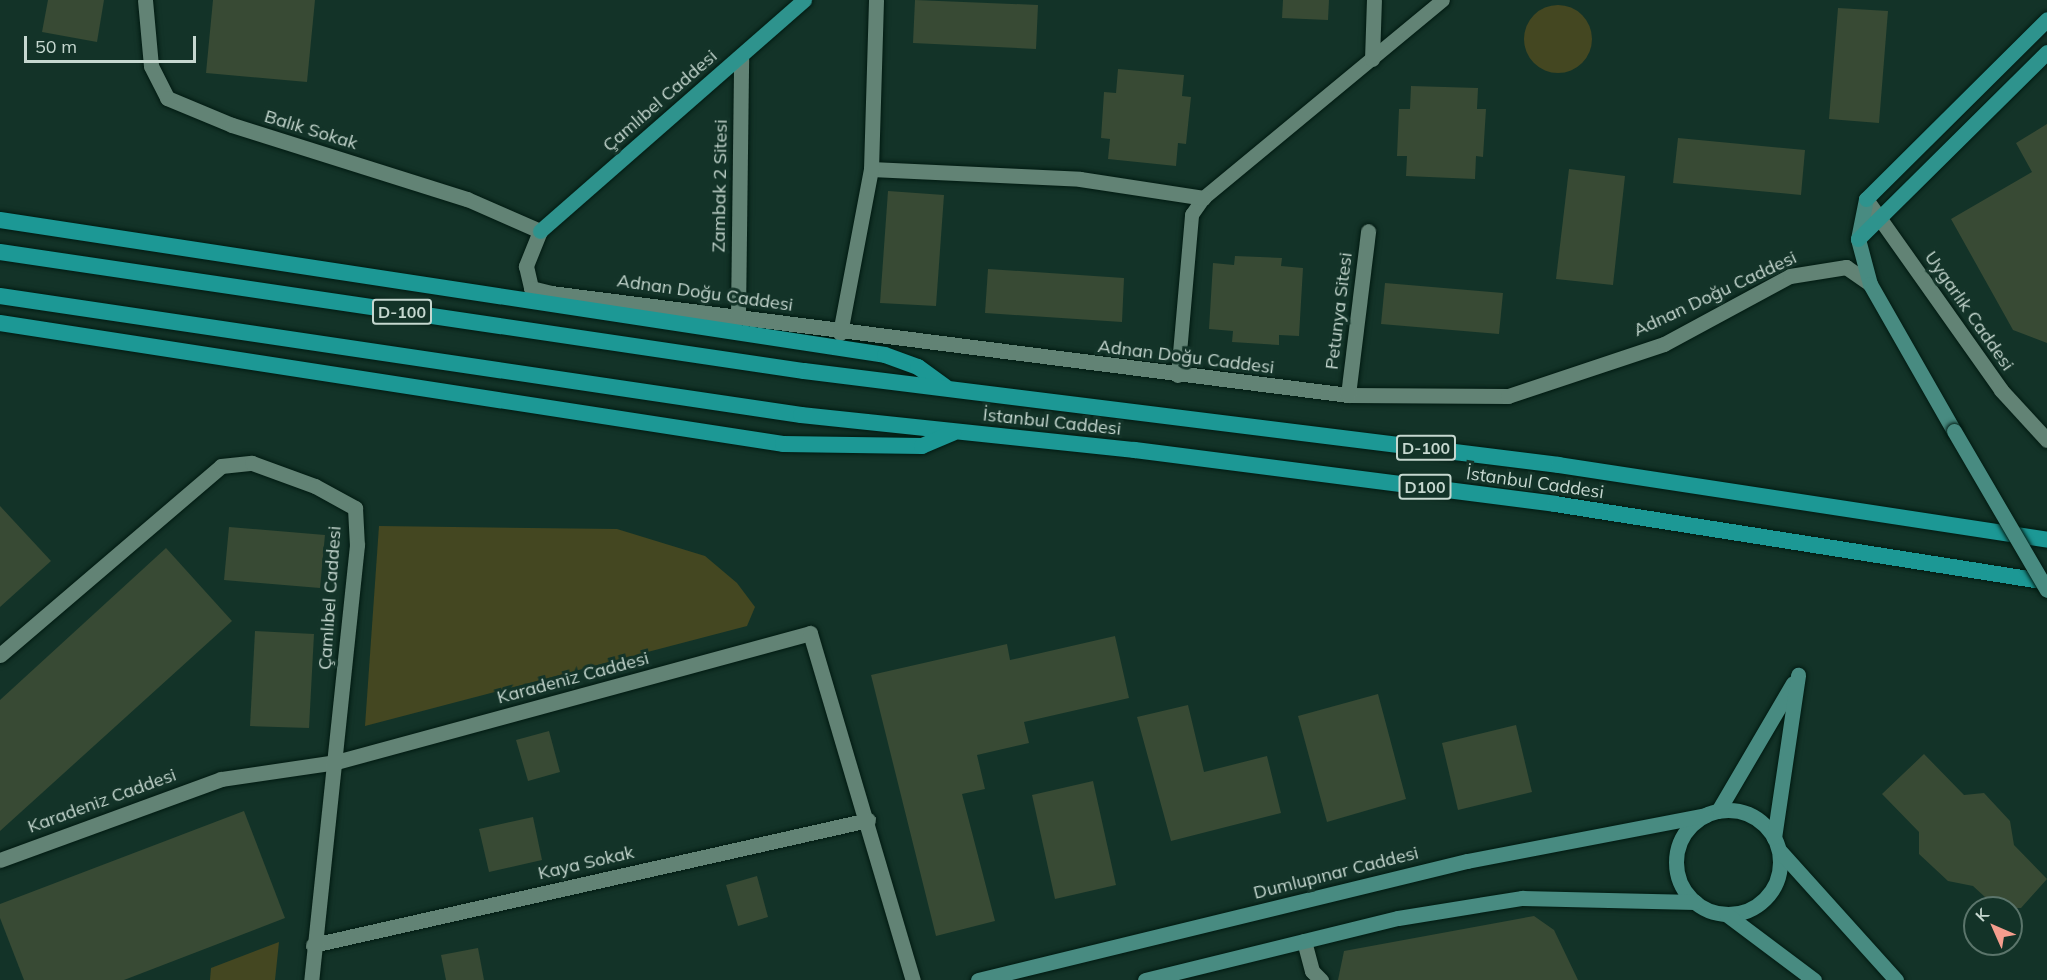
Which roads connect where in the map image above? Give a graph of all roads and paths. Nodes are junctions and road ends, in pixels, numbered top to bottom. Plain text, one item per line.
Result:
1 (145, 0) edge
2 (804, 0) edge
3 (876, 0) edge
4 (1374, 0) edge
5 (1443, 0) edge
6 (2047, 19) edge
7 (2047, 52) edge
8 (741, 57) junction
9 (1372, 59) junction
10 (871, 169) junction
11 (1204, 198) junction
12 (1866, 199) junction
13 (1880, 219) junction
14 (0, 220) edge
15 (540, 231) junction
16 (1368, 231) dead end
17 (1858, 239) junction
18 (0, 252) edge
19 (1870, 284) junction
20 (0, 296) edge
21 (738, 315) junction
22 (0, 323) edge
23 (840, 333) junction
24 (1178, 376) junction
25 (949, 389) junction
26 (1348, 395) junction
27 (801, 415) joint
28 (956, 431) junction
29 (2047, 440) edge
30 (2047, 540) edge
31 (2047, 582) edge
32 (2047, 590) edge
33 (0, 655) edge
34 (336, 762) junction
35 (1712, 813) junction
36 (868, 820) junction
37 (1777, 844) junction
38 (0, 860) edge
39 (1695, 902) junction
40 (1726, 914) junction
41 (1305, 941) junction
42 (313, 945) junction
43 (310, 980) edge
44 (913, 980) edge
45 (978, 980) edge
46 (1145, 980) edge
47 (1321, 980) edge
48 (1814, 980) edge
49 (1896, 980) edge

1 - 15 street, Balık Sokak
2 - 8 main road, Çamlıbel Caddesi
3 - 10 street
4 - 9 street
5 - 9 street
6 - 12 main road
7 - 13 main road
8 - 15 main road, Çamlıbel Caddesi
8 - 21 street, Zambak 2 Sitesi
9 - 11 street
10 - 11 street
10 - 23 street
11 - 24 street
12 - 13 street, Uygarlık Caddesi
12 - 17 main road, Adnan Doğu Caddesi
13 - 17 main road
13 - 29 street, Uygarlık Caddesi
14 - 25 highway
15 - 21 street, Adnan Doğu Caddesi
16 - 26 street, Petunya Sitesi
17 - 19 main road, Adnan Doğu Caddesi
18 - 25 highway, İstanbul Caddesi / D-100
19 - 26 street, Adnan Doğu Caddesi
19 - 32 main road, Adnan Doğu Caddesi, bridge
20 - 27 highway, D-100
21 - 23 street, Adnan Doğu Caddesi
22 - 28 highway
23 - 24 street, Adnan Doğu Caddesi
24 - 26 street, Adnan Doğu Caddesi
25 - 30 highway, İstanbul Caddesi / D-100
27 - 28 highway, İstanbul Caddesi / D100
28 - 31 highway, İstanbul Caddesi / D100
33 - 34 street, Çamlıbel Caddesi
34 - 36 street, Karadeniz Caddesi
34 - 38 street, Karadeniz Caddesi
34 - 42 street, Çamlıbel Caddesi
35 - 37 main road
35 - 37 main road
35 - 39 main road
35 - 45 main road, Dumlupınar Caddesi
36 - 42 street, Kaya Sokak
36 - 44 street, Karadeniz Caddesi
37 - 40 main road
37 - 49 main road
39 - 40 main road
39 - 41 main road
40 - 48 main road
41 - 46 main road
41 - 47 street
42 - 43 street, Çamlıbel Caddesi

